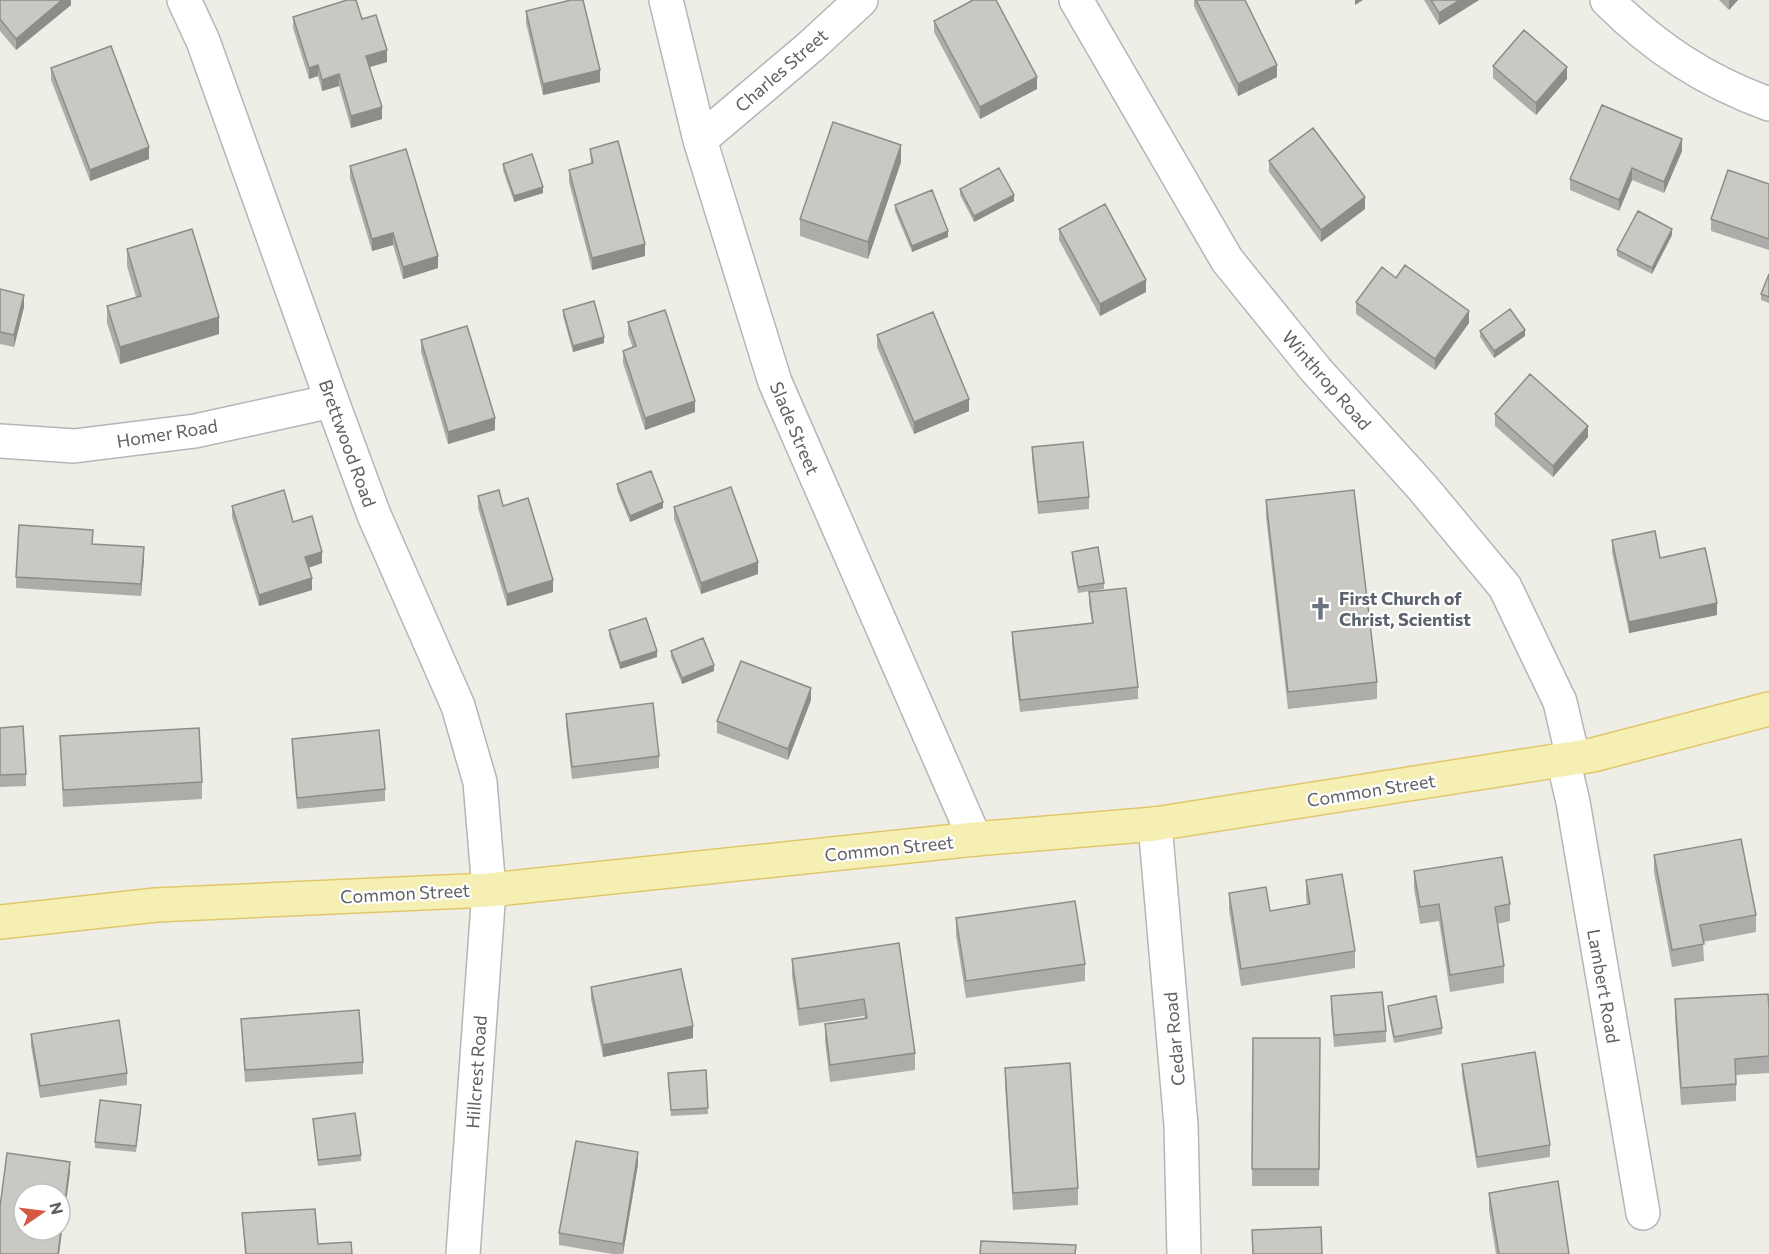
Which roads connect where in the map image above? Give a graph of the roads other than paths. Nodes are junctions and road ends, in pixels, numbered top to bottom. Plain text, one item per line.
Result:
1 (184, 0) edge
2 (666, 0) edge
3 (861, 0) edge
4 (1076, 0) edge
5 (1606, 0) edge
6 (1769, 104) edge
7 (700, 140) junction
8 (332, 401) junction
9 (0, 441) edge
10 (1769, 709) edge
11 (1568, 758) junction
12 (1155, 824) junction
13 (975, 839) junction
14 (489, 890) junction
15 (0, 922) edge
16 (1644, 1213) dead end
17 (463, 1254) edge
18 (1184, 1254) edge

1 - 8 street, Brettwood Road
2 - 7 street, Slade Street
3 - 7 street, Charles Street
4 - 11 street, Winthrop Road
5 - 6 street
7 - 13 street, Slade Street
8 - 9 street, Homer Road
8 - 14 street, Brettwood Road
10 - 11 main road, Common Street
11 - 12 main road, Common Street
11 - 16 street, Lambert Road
12 - 13 main road, Common Street
12 - 18 street, Cedar Road
13 - 14 main road, Common Street
14 - 15 main road, Common Street
14 - 17 street, Hillcrest Road

